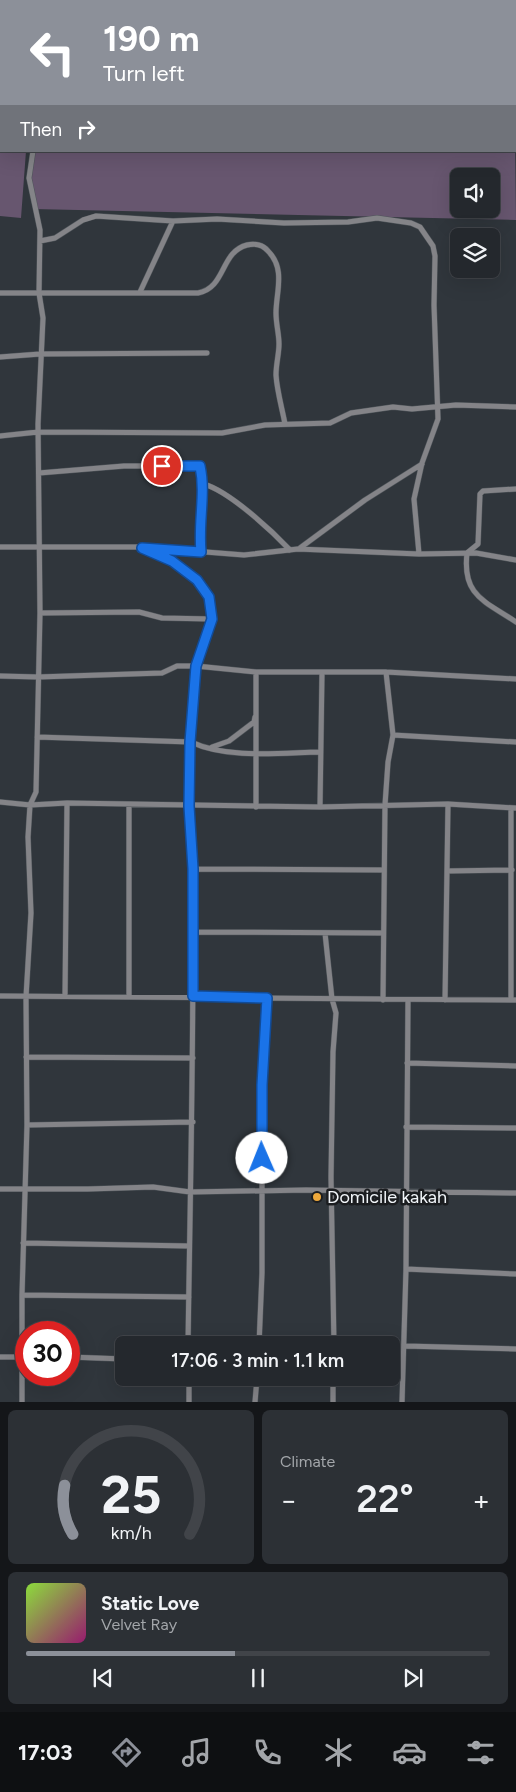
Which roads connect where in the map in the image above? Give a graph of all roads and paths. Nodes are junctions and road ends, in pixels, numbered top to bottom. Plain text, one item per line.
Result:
1 (33, 152) edge
2 (173, 221) junction
3 (40, 241) junction
4 (140, 292) junction
5 (0, 293) edge
6 (39, 293) junction
7 (207, 353) dead end
8 (40, 354) junction
9 (0, 357) edge
10 (436, 407) junction
11 (516, 407) edge
12 (285, 424) junction
13 (38, 432) junction
14 (0, 434) edge
15 (422, 463) junction
16 (39, 473) junction
17 (204, 484) junction
18 (516, 489) edge
19 (39, 546) junction
20 (0, 547) edge
21 (142, 548) junction
22 (298, 549) junction
23 (290, 550) junction
24 (201, 552) junction
25 (467, 553) junction
26 (419, 554) junction
27 (516, 560) edge
28 (40, 613) junction
29 (212, 619) junction
30 (516, 622) edge
31 (196, 666) junction
32 (256, 672) junction
33 (322, 672) junction
34 (386, 672) junction
35 (0, 676) edge
36 (38, 677) junction
37 (516, 679) edge
38 (256, 715) junction
39 (393, 735) junction
40 (37, 737) junction
41 (190, 742) junction
42 (516, 742) edge
43 (209, 748) junction
44 (319, 752) junction
45 (257, 754) junction
46 (0, 802) edge
47 (67, 803) junction
48 (448, 804) junction
49 (30, 805) junction
50 (129, 805) junction
51 (385, 805) junction
52 (189, 806) junction
53 (256, 807) junction
54 (320, 807) junction
55 (514, 808) edge
56 (193, 869) junction
57 (384, 870) junction
58 (512, 870) junction
59 (447, 871) junction
60 (193, 932) junction
61 (325, 933) junction
62 (382, 933) junction
63 (0, 996) edge
64 (65, 996) junction
65 (129, 996) junction
66 (193, 996) junction
67 (26, 997) junction
68 (267, 998) junction
69 (332, 999) junction
70 (383, 1000) junction
71 (408, 1000) junction
72 (445, 1000) junction
73 (514, 1000) edge
74 (26, 1057) junction
75 (193, 1058) junction
76 (407, 1063) junction
77 (516, 1066) edge
78 (193, 1122) junction
79 (27, 1125) junction
80 (406, 1127) junction
81 (516, 1128) edge
82 (25, 1188) junction
83 (0, 1189) edge
84 (262, 1190) junction
85 (406, 1190) junction
86 (190, 1192) junction
87 (332, 1192) junction
88 (516, 1193) edge
89 (23, 1243) junction
90 (189, 1246) junction
91 (406, 1269) junction
92 (516, 1274) edge
93 (22, 1295) junction
94 (189, 1297) junction
95 (23, 1321) edge
96 (188, 1336) edge
97 (259, 1336) edge
98 (334, 1336) edge
99 (405, 1346) junction
100 (516, 1349) edge
101 (0, 1357) edge
102 (15, 1357) edge
103 (80, 1357) edge
104 (115, 1359) edge
105 (23, 1386) edge
106 (189, 1386) edge
107 (256, 1386) edge
108 (333, 1386) edge
109 (22, 1402) edge
110 (189, 1402) edge
111 (255, 1402) edge
112 (333, 1402) edge
113 (402, 1402) edge

1 - 3 street
2 - 3 street
2 - 4 street
2 - 10 street
3 - 6 street
4 - 6 street
4 - 12 street
5 - 6 street
6 - 8 street
7 - 8 street
8 - 9 street
8 - 13 street
10 - 11 street
10 - 12 street
10 - 15 street
12 - 13 street
13 - 14 street
13 - 16 street
15 - 22 street
15 - 26 street
16 - 17 street
16 - 19 street
17 - 23 street
17 - 24 street
18 - 25 street
19 - 20 street
19 - 21 street
19 - 28 street
21 - 24 street
21 - 29 street
22 - 23 street
22 - 26 street
23 - 24 street
25 - 26 street
25 - 27 street
25 - 30 street
28 - 29 street
28 - 36 street
29 - 31 street
31 - 32 street
31 - 36 street
31 - 41 street
32 - 33 street
32 - 38 street
33 - 34 street
33 - 44 street
34 - 37 street
34 - 39 street
35 - 36 street
36 - 40 street
38 - 43 street
38 - 45 street
39 - 42 street
39 - 51 street
40 - 41 street
40 - 49 street
41 - 43 street
41 - 52 street
43 - 45 street
44 - 45 street
44 - 54 street
45 - 53 street
46 - 49 street
47 - 49 street
47 - 50 street
47 - 64 street
48 - 51 street
48 - 55 street
48 - 59 street
49 - 67 street
50 - 52 street
50 - 65 street
51 - 54 street
51 - 57 street
52 - 53 street
52 - 56 street
53 - 54 street
55 - 58 street
56 - 57 street
56 - 60 street
57 - 62 street
58 - 59 street
58 - 73 street
59 - 72 street
60 - 61 street
60 - 66 street
61 - 62 street
61 - 69 street
62 - 70 street
63 - 67 street
64 - 65 street
64 - 67 street
65 - 66 street
66 - 68 street
66 - 75 street
67 - 74 street
68 - 69 street
68 - 84 street
69 - 70 street
69 - 87 street
70 - 71 street
71 - 72 street
71 - 76 street
72 - 73 street
74 - 75 street
74 - 79 street
75 - 78 street
76 - 77 street
76 - 80 street
78 - 79 street
78 - 86 street
79 - 82 street
80 - 81 street
80 - 85 street
82 - 83 street
82 - 86 street
82 - 89 street
84 - 86 street
84 - 87 street
84 - 97 street
85 - 87 street
85 - 88 street
85 - 91 street
86 - 90 street
87 - 98 street
89 - 90 street
89 - 93 street
90 - 94 street
91 - 92 street
91 - 99 street
93 - 94 street
93 - 95 street
94 - 96 street
99 - 100 street
99 - 113 street
101 - 102 street
103 - 104 street
105 - 109 street
106 - 110 street
107 - 111 street
108 - 112 street

